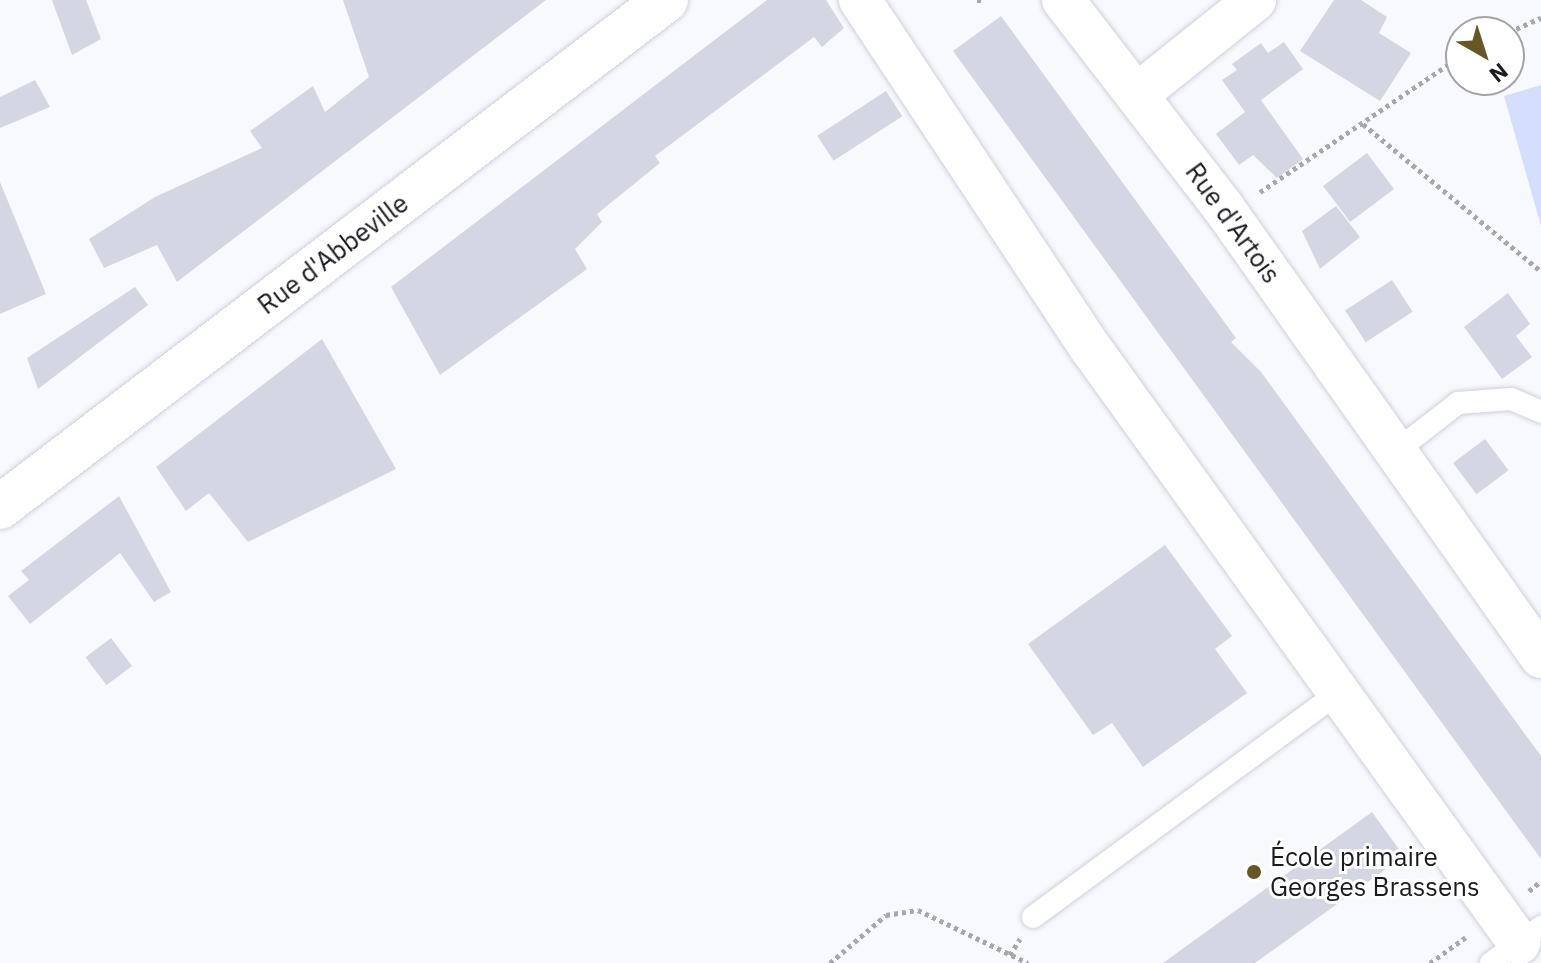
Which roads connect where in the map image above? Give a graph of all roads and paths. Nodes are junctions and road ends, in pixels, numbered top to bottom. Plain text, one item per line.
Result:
1 (666, 0) edge
2 (860, 0) edge
3 (1063, 0) edge
4 (1255, 0) edge
5 (1445, 67) edge
6 (1139, 93) junction
7 (1363, 124) junction
8 (1223, 207) junction
9 (1541, 271) edge
10 (1541, 412) edge
11 (1395, 452) junction
12 (0, 507) edge
13 (1537, 642) edge
14 (1338, 693) junction
15 (1033, 917) dead end
16 (1517, 944) edge
17 (830, 963) edge
18 (1028, 963) edge

1 - 12 main road, Rue d'Abbeville
2 - 14 street
3 - 6 street, Rue d'Artois
4 - 6 street
5 - 7 path
6 - 8 street, Rue d'Artois
7 - 8 path
7 - 9 path
8 - 11 street, Rue d'Artois
10 - 11 lane
11 - 13 street, Rue d'Artois
14 - 15 lane
14 - 16 street
17 - 18 path

